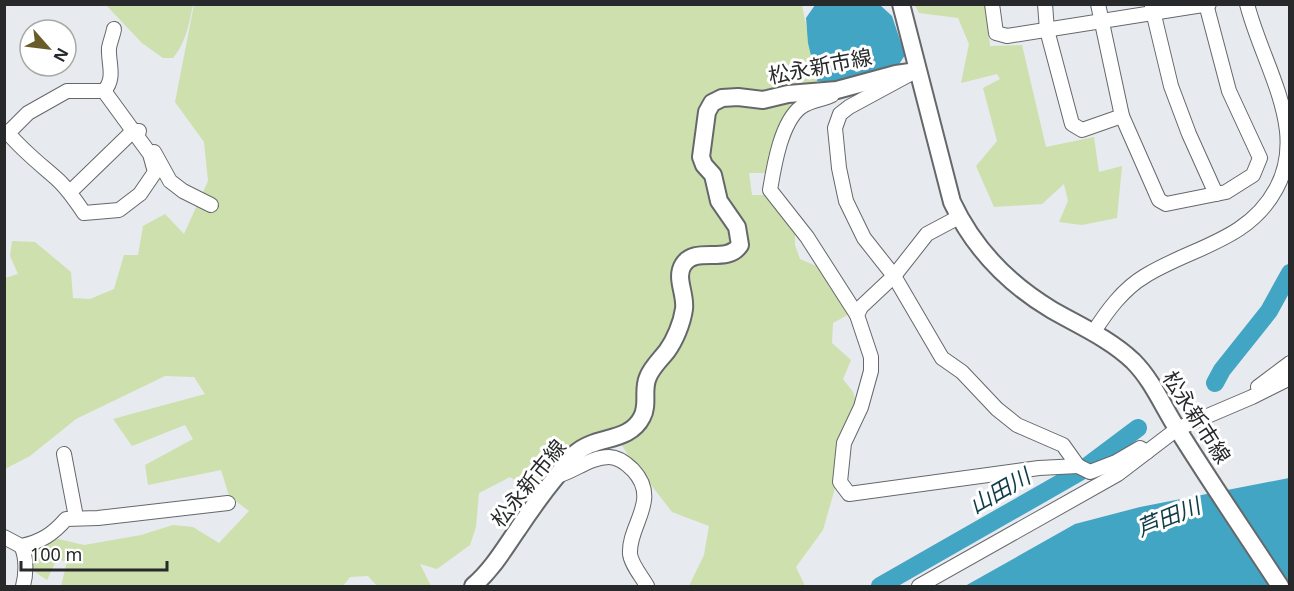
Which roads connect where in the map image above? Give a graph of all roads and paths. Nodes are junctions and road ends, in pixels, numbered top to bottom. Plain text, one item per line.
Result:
1 (901, 4) edge
2 (992, 4) edge
3 (1045, 4) edge
4 (1098, 4) edge
5 (1247, 4) edge
6 (1207, 5) edge
7 (1153, 9) edge
8 (1100, 22) junction
9 (114, 29) dead end
10 (1047, 30) junction
11 (917, 71) junction
12 (837, 90) junction
13 (104, 91) junction
14 (1122, 116) junction
15 (134, 131) junction
16 (6, 132) edge
17 (70, 192) junction
18 (1216, 194) junction
19 (211, 205) dead end
20 (959, 217) junction
21 (894, 276) junction
22 (857, 315) junction
23 (1093, 333) junction
24 (1290, 363) edge
25 (1290, 378) edge
26 (1252, 397) junction
27 (1181, 435) junction
28 (1147, 452) junction
29 (64, 454) dead end
30 (1078, 466) junction
31 (557, 476) junction
32 (228, 503) dead end
33 (76, 517) junction
34 (4, 537) edge
35 (21, 546) junction
36 (23, 586) edge
37 (473, 586) edge
38 (647, 586) edge
39 (919, 586) edge
40 (1280, 586) edge

1 - 11 main road
2 - 10 street
3 - 10 street
4 - 8 street
5 - 23 street
6 - 7 street
6 - 18 street
7 - 8 street
7 - 18 street
8 - 10 street
8 - 14 street
9 - 13 street
10 - 14 street
11 - 12 main road, 松永新市線
11 - 20 main road, 松永新市線
11 - 21 street
12 - 22 street
12 - 31 main road, 松永新市線
13 - 15 street
13 - 16 street
14 - 18 street
15 - 17 street
15 - 17 street
15 - 19 street
16 - 17 street
20 - 21 street
20 - 23 main road, 松永新市線
21 - 22 street
21 - 30 street
22 - 30 street
23 - 27 main road, 松永新市線
24 - 26 street
25 - 26 street
26 - 27 street
27 - 28 street
27 - 40 main road, 松永新市線
28 - 30 street
28 - 39 street
29 - 33 street
31 - 37 main road, 松永新市線
31 - 38 street
32 - 33 street
33 - 35 street
34 - 35 street
35 - 36 street

